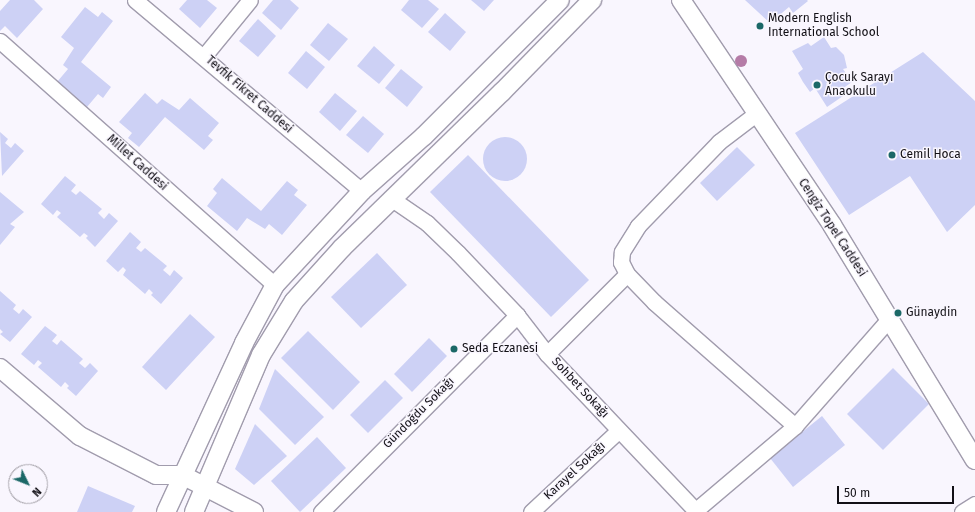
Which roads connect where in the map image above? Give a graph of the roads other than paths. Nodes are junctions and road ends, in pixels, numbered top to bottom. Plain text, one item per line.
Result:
1 (135, 0) edge
2 (250, 0) edge
3 (560, 0) edge
4 (592, 0) edge
5 (681, 0) edge
6 (0, 41) edge
7 (204, 56) junction
8 (757, 113) junction
9 (362, 191) junction
10 (392, 199) junction
11 (627, 274) junction
12 (275, 285) junction
13 (294, 301) junction
14 (517, 315) junction
15 (889, 319) junction
16 (547, 354) junction
17 (0, 368) edge
18 (795, 426) junction
19 (619, 430) junction
20 (975, 460) edge
21 (156, 475) junction
22 (182, 475) junction
23 (206, 487) junction
24 (975, 504) edge
25 (169, 505) edge
26 (198, 511) edge
27 (697, 511) edge
28 (254, 512) edge
29 (321, 512) edge
30 (531, 512) edge
31 (962, 512) edge

1 - 7 street, Tevfik Fikret Caddesi
2 - 7 street
3 - 9 street
4 - 10 street
5 - 8 street, Cengiz Topel Caddesi
6 - 12 street, Millet Caddesi
7 - 9 street, Tevfik Fikret Caddesi
8 - 11 street
8 - 15 street, Cengiz Topel Caddesi
9 - 12 street
10 - 13 street
10 - 14 street, Sohbet Sokağı
11 - 16 street
11 - 18 street
12 - 13 street
12 - 22 street
13 - 23 street
14 - 16 street, Sohbet Sokağı
14 - 29 street, Gündoğdu Sokağı
15 - 18 street
15 - 20 street, Cengiz Topel Caddesi
16 - 19 street, Sohbet Sokağı
17 - 21 street
18 - 27 street
19 - 27 street, Sohbet Sokağı
19 - 30 street, Karayel Sokağı
21 - 22 street
21 - 25 street
22 - 23 street
22 - 25 street
23 - 26 street
23 - 28 street
24 - 31 street
25 - 26 street

